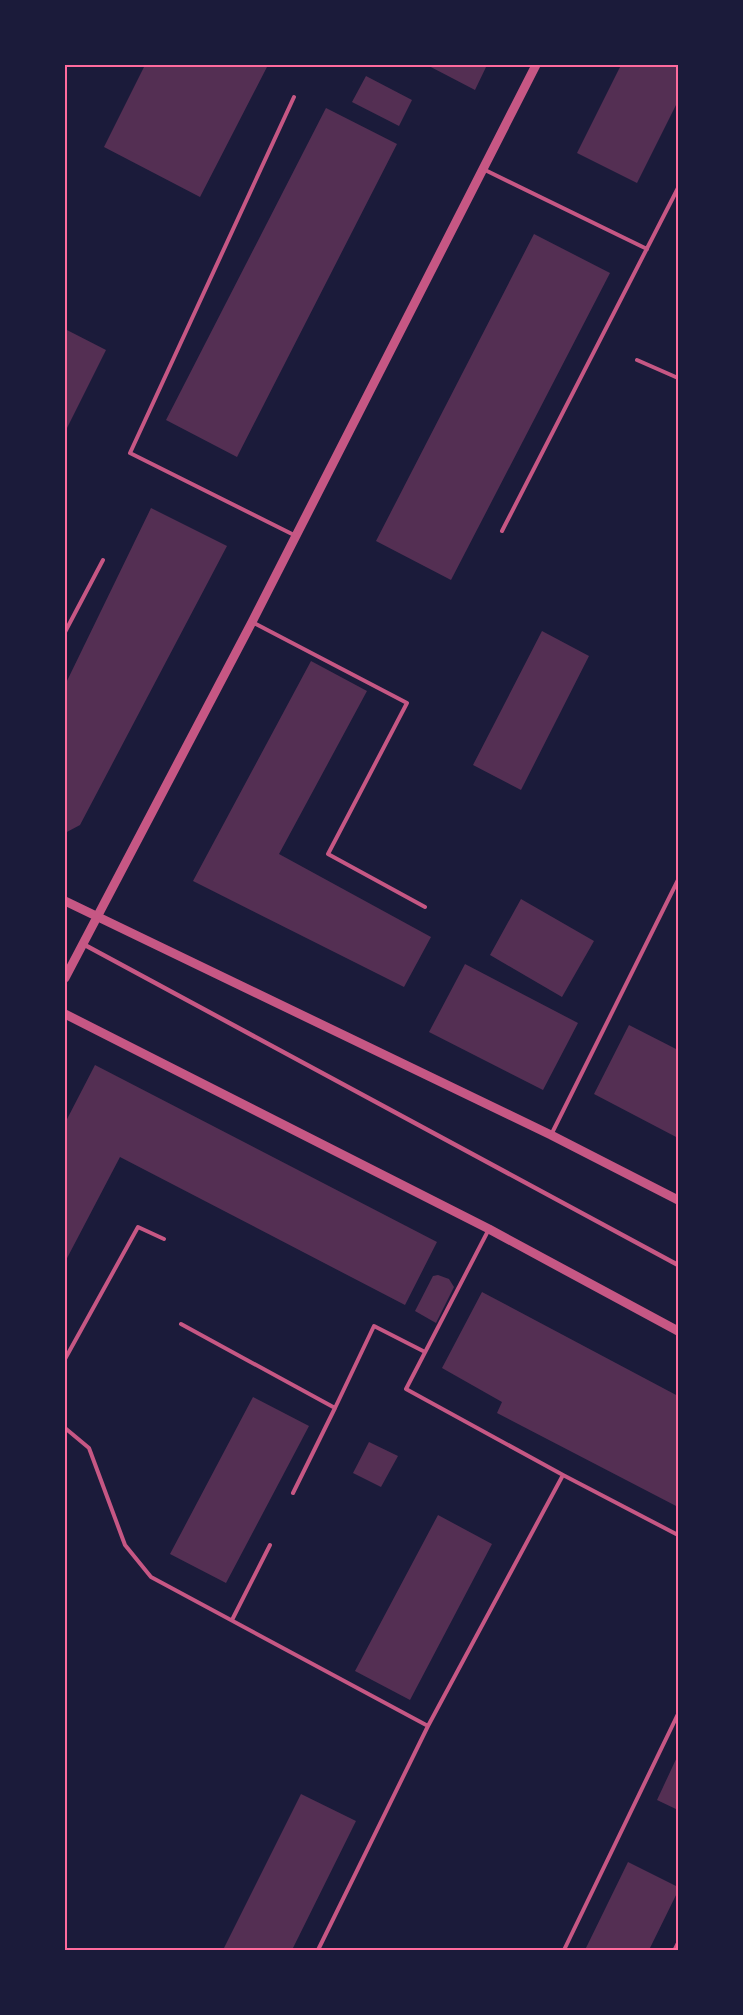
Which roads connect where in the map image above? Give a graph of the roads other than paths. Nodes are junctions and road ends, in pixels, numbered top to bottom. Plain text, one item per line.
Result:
1 (536, 65) edge
2 (294, 97) dead end
3 (483, 169) junction
4 (678, 188) edge
5 (647, 248) junction
6 (637, 360) dead end
7 (678, 378) edge
8 (502, 531) dead end
9 (296, 536) junction
10 (103, 560) dead end
11 (252, 622) junction
12 (65, 632) edge
13 (678, 880) edge
14 (65, 900) edge
15 (424, 907) dead end
16 (98, 916) junction
17 (82, 944) junction
18 (65, 978) edge
19 (65, 1014) edge
20 (551, 1135) junction
21 (678, 1200) edge
22 (489, 1230) junction
23 (164, 1239) dead end
24 (678, 1265) edge
25 (181, 1324) dead end
26 (678, 1330) edge
27 (425, 1352) junction
28 (65, 1359) edge
29 (335, 1408) junction
30 (65, 1428) edge
31 (564, 1475) junction
32 (293, 1494) dead end
33 (678, 1535) edge
34 (270, 1545) dead end
35 (232, 1620) junction
36 (678, 1714) edge
37 (428, 1726) junction
38 (678, 1944) edge
39 (318, 1950) edge
40 (564, 1950) edge
41 (675, 1950) edge

1 - 3 street
2 - 9 lane
3 - 5 lane
3 - 9 street
4 - 5 lane
5 - 8 lane
6 - 7 lane
9 - 11 street
10 - 12 lane
11 - 15 lane
11 - 16 street
13 - 20 lane
14 - 16 street
16 - 17 street
16 - 20 street
17 - 18 street
17 - 24 street
19 - 22 street
20 - 21 street
22 - 26 street
22 - 27 lane
23 - 28 lane
25 - 29 lane
27 - 29 lane
27 - 31 lane
29 - 32 lane
30 - 35 lane
31 - 33 lane
31 - 37 lane
34 - 35 lane
35 - 37 lane
36 - 40 lane
37 - 39 lane
38 - 41 street

